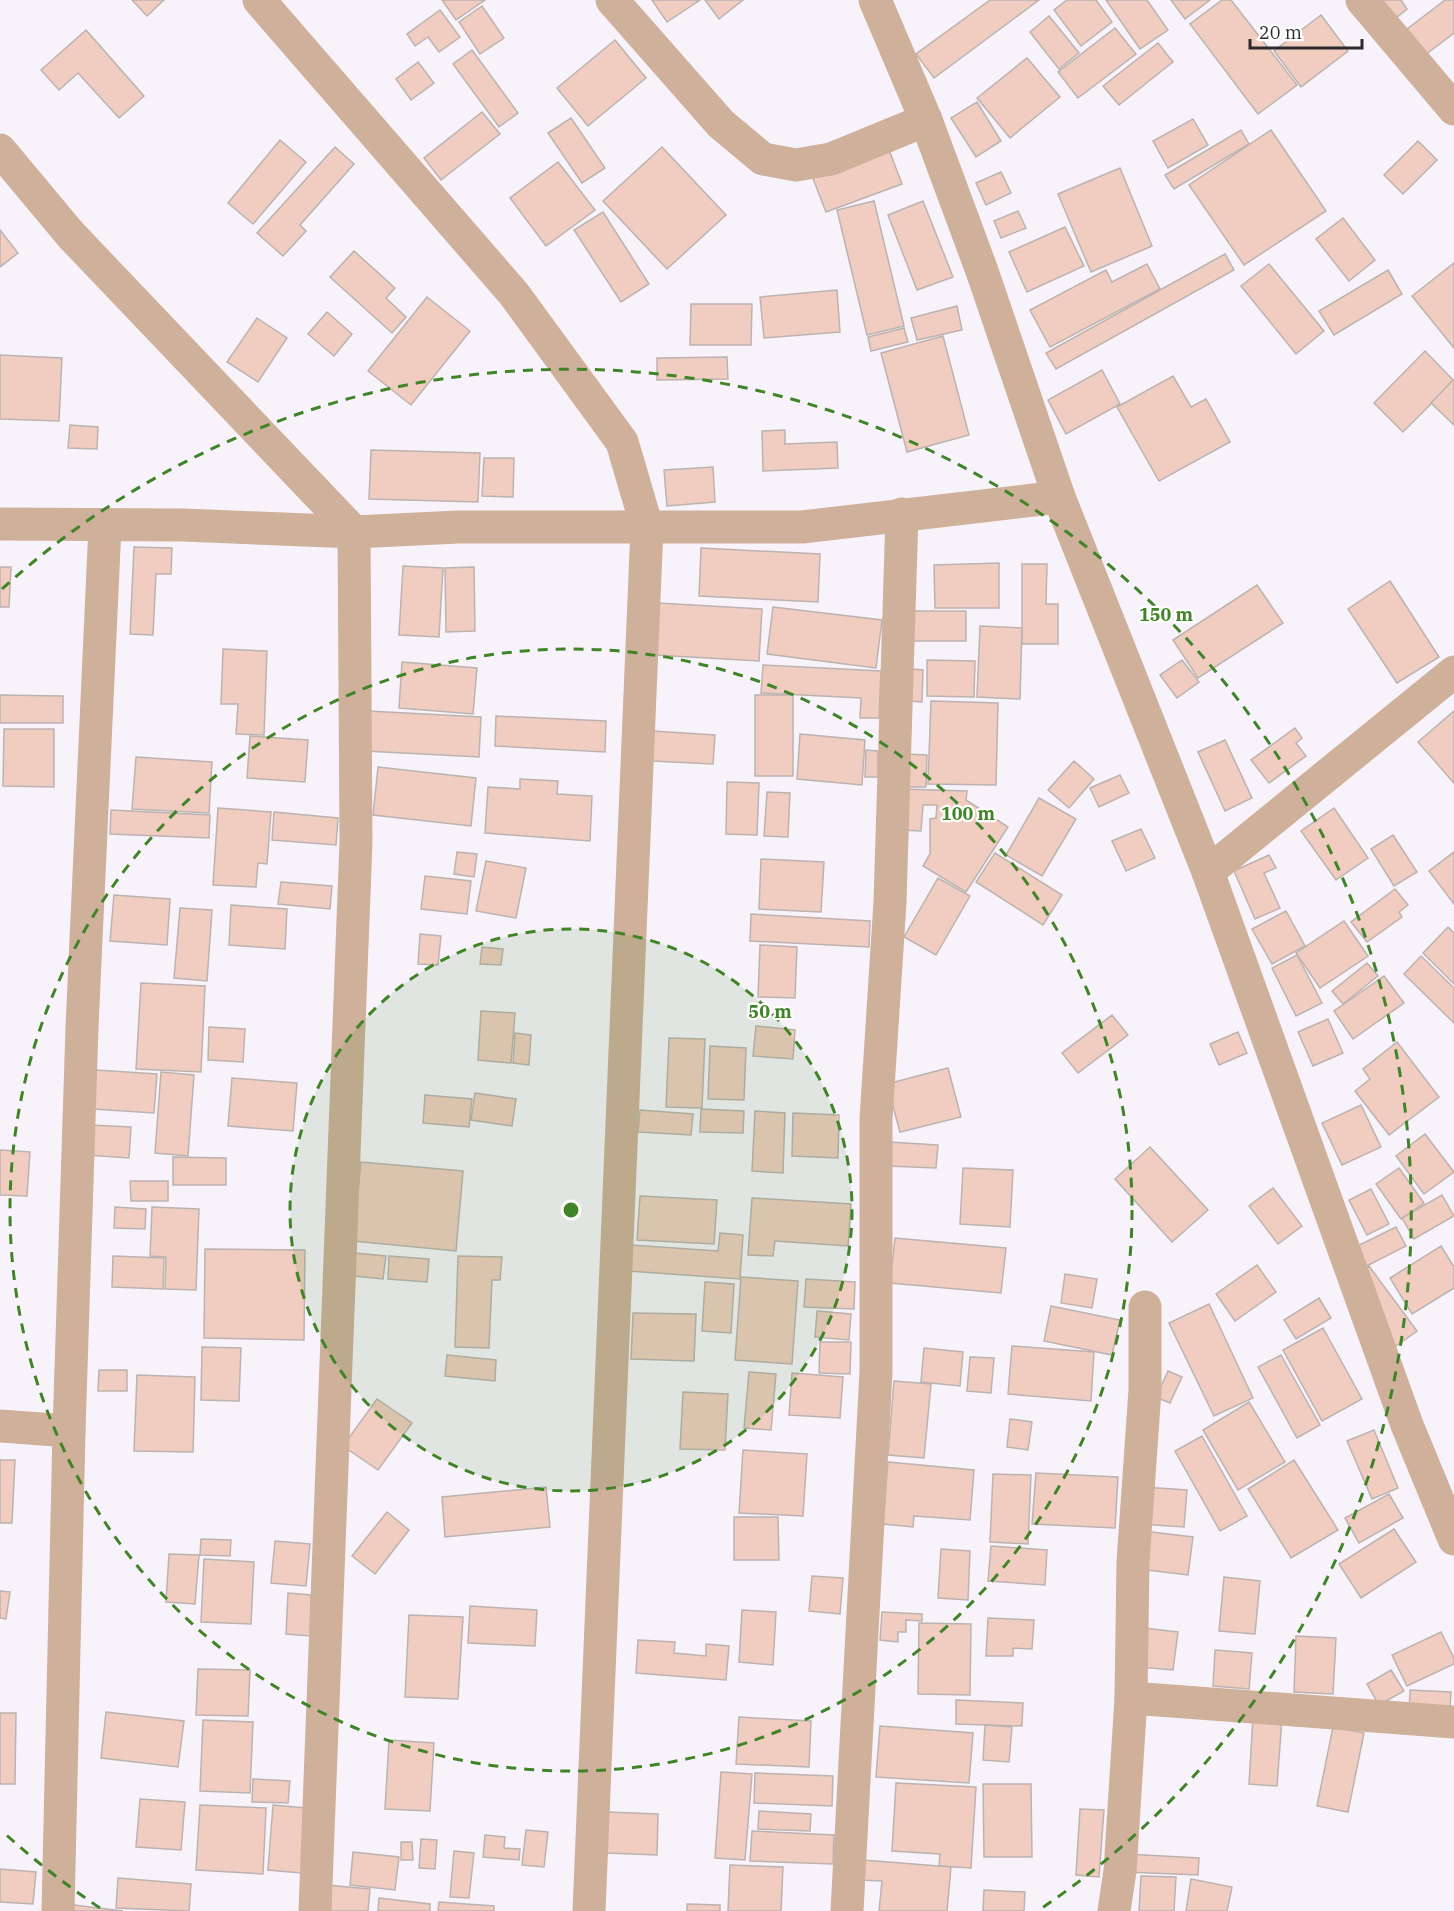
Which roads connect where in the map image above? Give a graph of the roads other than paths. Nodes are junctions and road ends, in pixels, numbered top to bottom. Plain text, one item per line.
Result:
1 (259, 0) edge
2 (612, 0) edge
3 (875, 0) edge
4 (1362, 0) edge
5 (1454, 109) edge
6 (926, 120) junction
7 (0, 150) edge
8 (1059, 497) junction
9 (902, 514) junction
10 (0, 524) edge
11 (105, 526) junction
12 (647, 527) junction
13 (354, 532) junction
14 (1454, 672) edge
15 (1208, 872) junction
16 (1145, 1307) dead end
17 (0, 1426) edge
18 (69, 1431) junction
19 (1450, 1520) edge
20 (1131, 1698) junction
21 (1454, 1722) edge
22 (58, 1911) edge
23 (315, 1911) edge
24 (590, 1911) edge
25 (848, 1911) edge
26 (1114, 1911) edge

1 - 12 street
2 - 6 street
3 - 6 street
4 - 5 street
6 - 8 street
7 - 13 street
8 - 9 street
8 - 15 street
9 - 12 street
9 - 25 street
10 - 11 street
11 - 13 street
11 - 18 street
12 - 13 street
12 - 24 street
13 - 23 street
14 - 15 street
15 - 19 street
16 - 20 street
17 - 18 street
18 - 22 street
20 - 21 street
20 - 26 street

